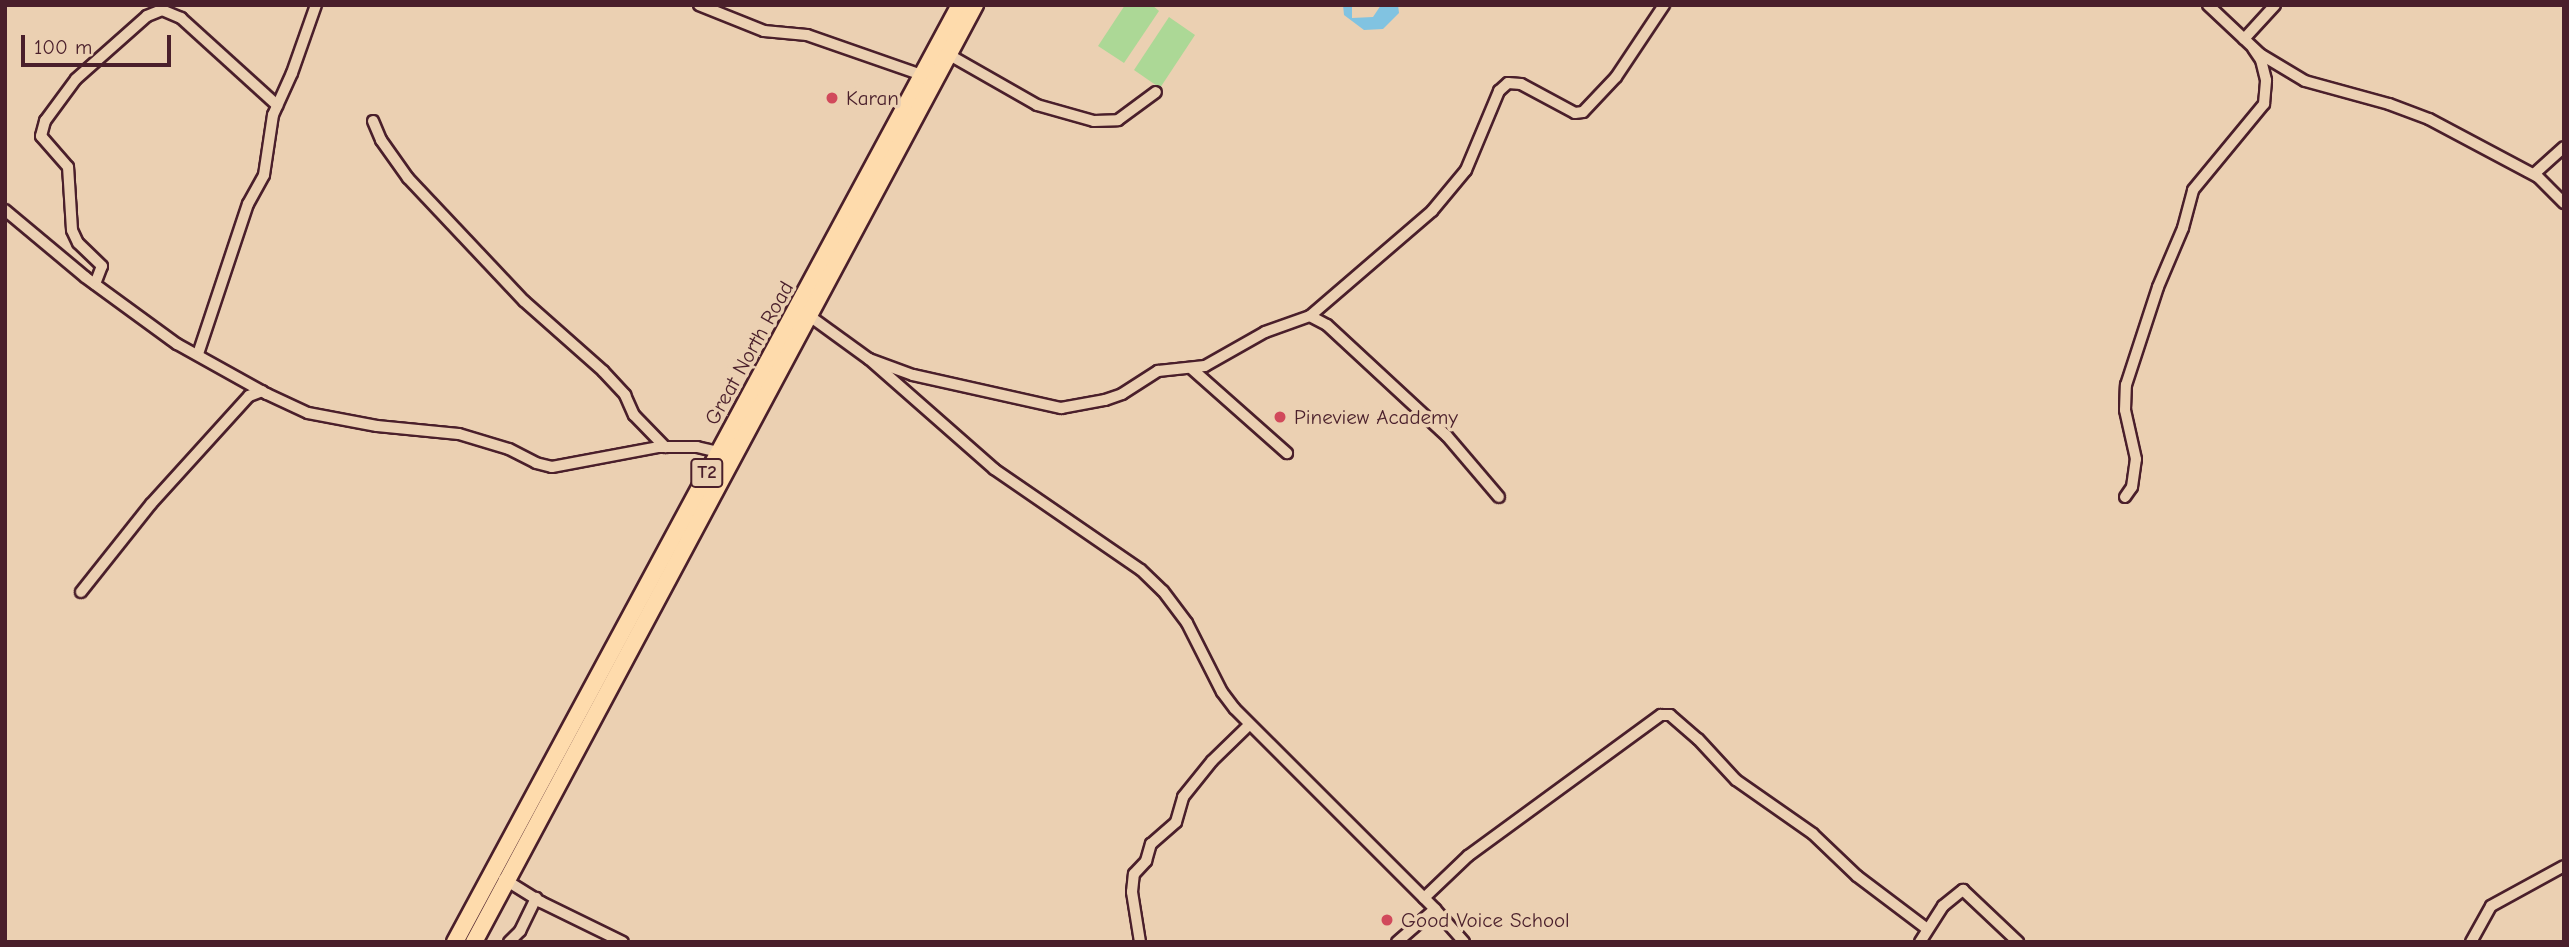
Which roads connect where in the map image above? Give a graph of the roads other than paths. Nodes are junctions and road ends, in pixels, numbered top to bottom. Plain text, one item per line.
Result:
1 (316, 5) edge
2 (699, 5) edge
3 (960, 5) edge
4 (975, 5) edge
5 (1664, 5) edge
6 (2208, 5) edge
7 (2275, 5) edge
8 (2244, 39) junction
9 (2253, 48) junction
10 (943, 51) junction
11 (928, 78) junction
12 (1156, 92) dead end
13 (277, 105) junction
14 (373, 121) dead end
15 (2564, 147) edge
16 (2534, 174) junction
17 (2563, 199) edge
18 (5, 210) edge
19 (95, 284) junction
20 (804, 311) junction
21 (1310, 316) junction
22 (198, 354) junction
23 (869, 359) junction
24 (1192, 369) junction
25 (262, 391) junction
26 (665, 447) junction
27 (1287, 453) dead end
28 (726, 454) junction
29 (1499, 497) dead end
30 (2125, 497) dead end
31 (82, 593) dead end
32 (1249, 725) junction
33 (2564, 866) edge
34 (500, 876) junction
35 (536, 898) junction
36 (1424, 898) junction
37 (1436, 909) junction
38 (1927, 929) junction
39 (455, 942) edge
40 (474, 942) edge
41 (509, 942) edge
42 (623, 942) edge
43 (1140, 942) edge
44 (1397, 942) edge
45 (1464, 942) edge
46 (1920, 942) edge
47 (2018, 942) edge
48 (2472, 942) edge

1 - 13 street
2 - 11 street
3 - 10 highway, Great North Road / T2
4 - 10 highway, Great North Road / T2
5 - 21 street
6 - 8 street
7 - 8 street
8 - 9 street
9 - 16 street
9 - 30 street
10 - 11 highway, Great North Road / T2
10 - 12 street
11 - 20 highway, Great North Road / T2
13 - 19 street
13 - 22 street
14 - 26 street
15 - 16 street
16 - 17 street
18 - 19 street
19 - 22 street
20 - 23 street
20 - 28 highway, Great North Road / T2
21 - 24 street
21 - 29 street
22 - 25 street
23 - 24 street
23 - 32 street
24 - 27 street
25 - 26 street
25 - 31 street
26 - 28 street
28 - 34 highway, Great North Road / T2
32 - 36 street
32 - 43 street
33 - 48 street
34 - 35 street
34 - 39 highway, Great North Road / T2
34 - 40 highway, Great North Road / T2
35 - 41 street
35 - 42 street
36 - 37 street
36 - 38 street
37 - 44 street
37 - 45 street
38 - 46 street
38 - 47 street

